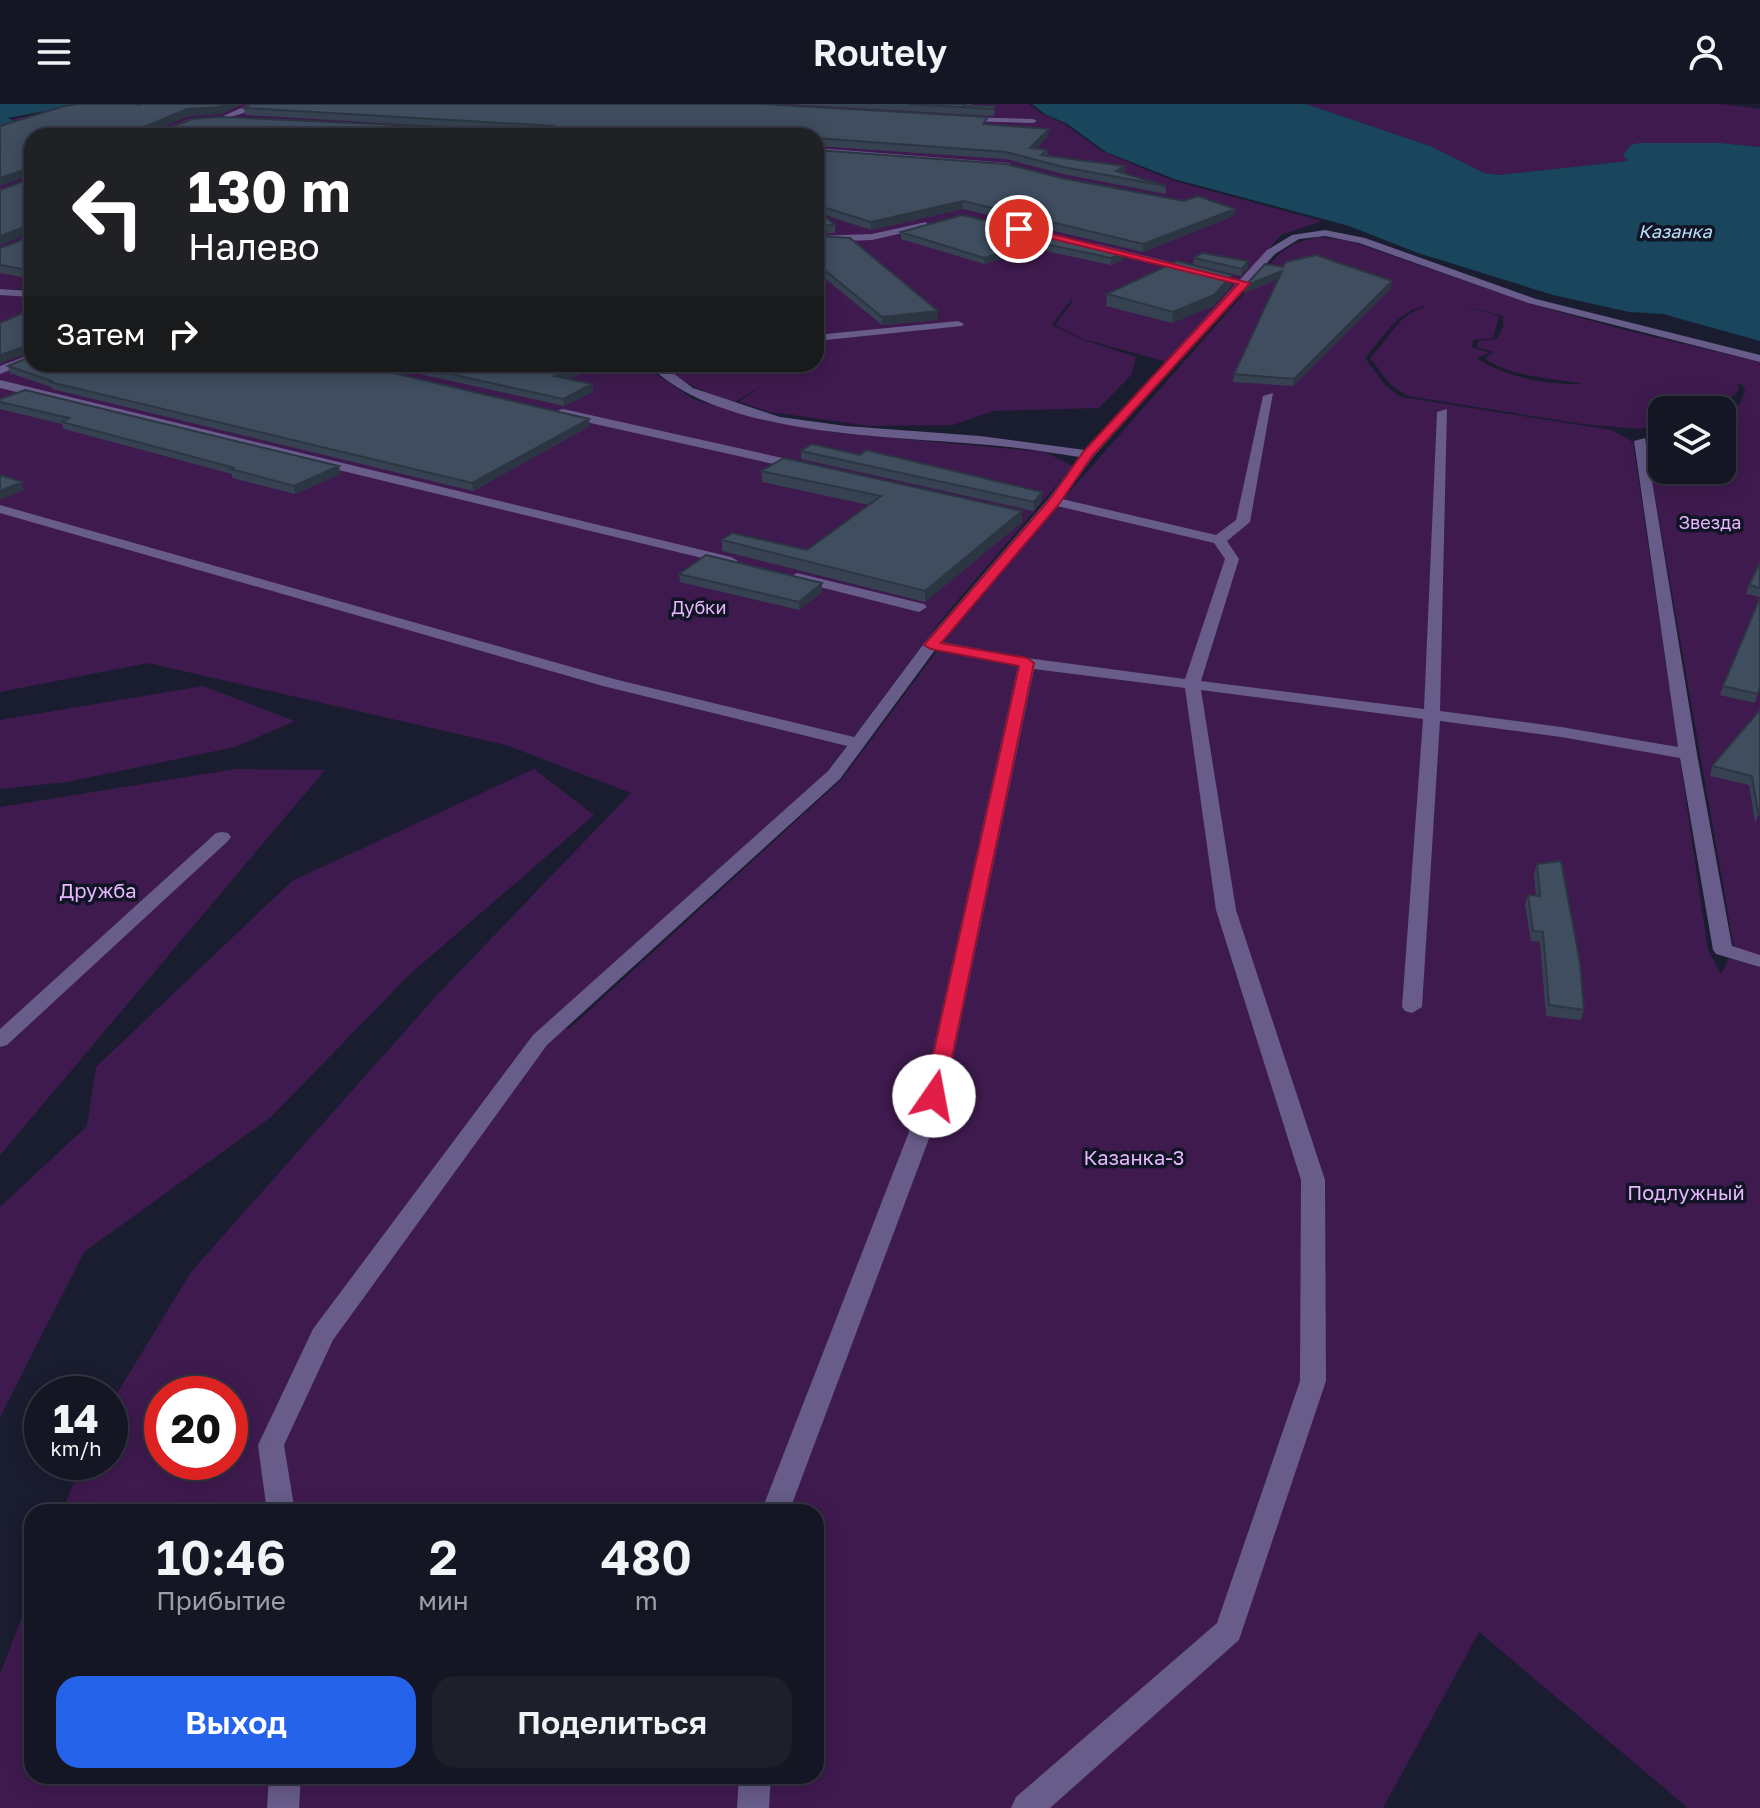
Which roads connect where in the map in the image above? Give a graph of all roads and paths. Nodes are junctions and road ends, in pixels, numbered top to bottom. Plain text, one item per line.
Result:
1 (257, 104) edge
2 (944, 118) edge
3 (222, 119) junction
4 (253, 121) edge
5 (1033, 121) dead end
6 (172, 128) edge
7 (824, 151) edge
8 (1016, 167) edge
9 (936, 223) edge
10 (824, 239) edge
11 (1081, 244) edge
12 (1200, 272) edge
13 (0, 292) edge
14 (24, 294) edge
15 (958, 324) dead end
16 (824, 337) edge
17 (1760, 359) edge
18 (24, 360) edge
19 (0, 370) edge
20 (664, 372) edge
21 (0, 384) edge
22 (1269, 396) dead end
23 (545, 409) edge
24 (1443, 412) dead end
25 (1640, 441) dead end
26 (1088, 454) junction
27 (822, 471) edge
28 (1054, 501) junction
29 (0, 509) edge
30 (1219, 540) junction
31 (751, 566) edge
32 (781, 573) edge
33 (919, 607) edge
34 (931, 645) junction
35 (1027, 663) junction
36 (1192, 683) junction
37 (1432, 713) junction
38 (858, 743) junction
39 (1688, 754) junction
40 (222, 837) dead end
41 (1760, 961) edge
42 (1412, 1007) dead end
43 (0, 1040) edge
44 (280, 1504) edge
45 (778, 1504) edge
46 (284, 1784) edge
47 (754, 1784) edge
48 (283, 1808) edge
49 (753, 1808) edge
50 (1027, 1808) edge

1 - 3 lane
2 - 5 lane
3 - 4 lane
3 - 6 lane
7 - 8 lane
9 - 10 lane
11 - 12 lane
13 - 14 lane
15 - 16 lane
17 - 26 lane
18 - 19 lane
20 - 26 lane
21 - 31 lane
22 - 30 lane
23 - 27 lane
24 - 37 lane
25 - 39 lane
26 - 28 lane
28 - 30 lane
28 - 34 lane
29 - 38 lane
30 - 36 lane
32 - 33 lane
34 - 35 lane
34 - 38 lane
35 - 36 lane
35 - 45 lane
36 - 37 lane
36 - 50 lane
37 - 39 lane
37 - 42 lane
38 - 44 lane
39 - 41 lane
40 - 43 lane
46 - 48 lane
47 - 49 lane

